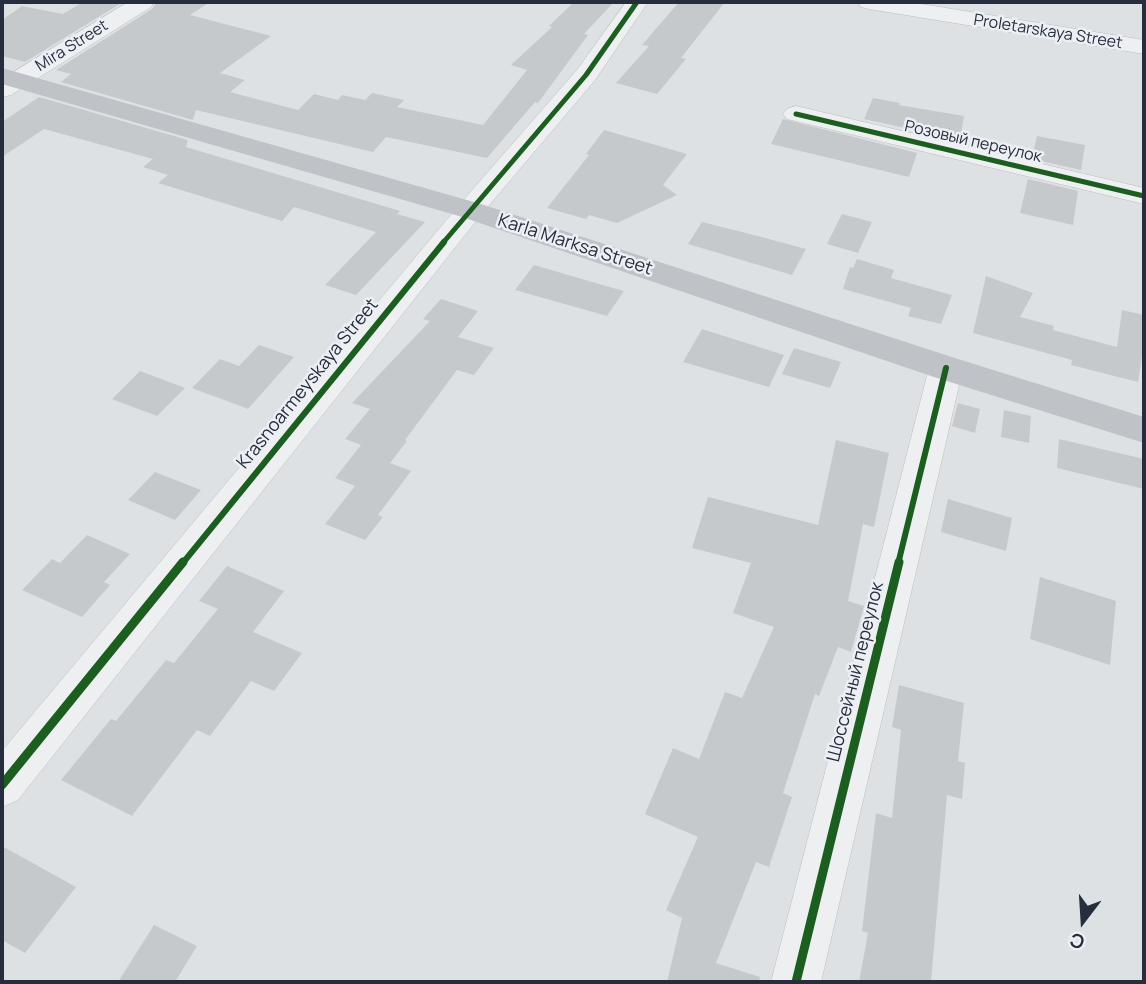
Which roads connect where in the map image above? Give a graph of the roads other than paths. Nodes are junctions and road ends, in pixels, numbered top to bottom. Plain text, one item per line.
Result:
1 (142, 2) edge
2 (637, 2) edge
3 (869, 2) edge
4 (1144, 47) edge
5 (7, 82) edge
6 (796, 114) dead end
7 (1144, 196) edge
8 (470, 210) junction
9 (946, 368) junction
10 (1144, 430) edge
11 (2, 785) edge
12 (796, 982) edge

1 - 5 street, Mira Street
2 - 8 street, Krasnoarmeyskaya Street
3 - 4 street, Proletarskaya Street
5 - 8 main road, Karla Marksa Street
6 - 7 street, Розовый переулок
8 - 9 main road, Karla Marksa Street
8 - 11 street, Krasnoarmeyskaya Street
9 - 10 main road, Karla Marksa Street
9 - 12 street, Шоссейный переулок

